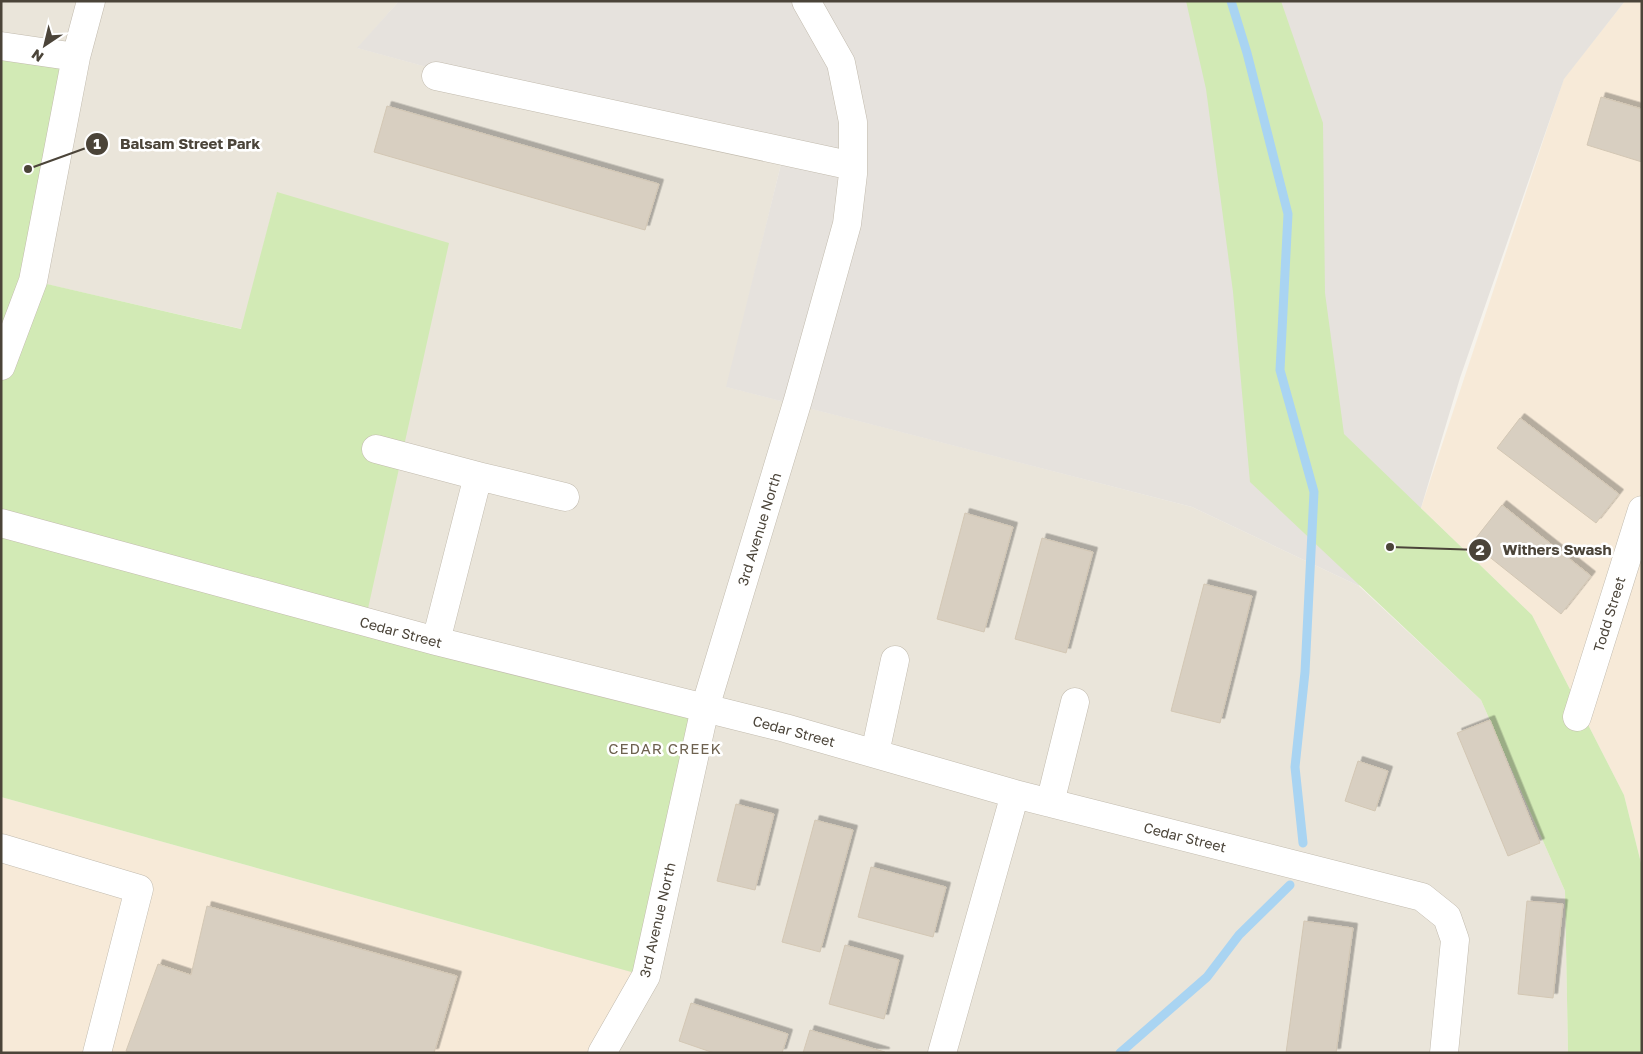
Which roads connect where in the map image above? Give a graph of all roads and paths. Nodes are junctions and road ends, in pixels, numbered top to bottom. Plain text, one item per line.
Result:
1 (91, 1) edge
2 (806, 1) edge
3 (1, 46) edge
4 (76, 57) junction
5 (436, 76) dead end
6 (853, 166) junction
7 (1, 366) edge
8 (376, 449) dead end
9 (478, 476) junction
10 (565, 497) dead end
11 (1642, 510) edge
12 (1, 522) edge
13 (436, 641) junction
14 (895, 660) dead end
15 (1076, 702) dead end
16 (705, 708) junction
17 (1577, 717) dead end
18 (875, 753) junction
19 (1015, 794) junction
20 (1050, 803) junction
21 (1, 848) edge
22 (97, 1053) edge
23 (602, 1053) edge
24 (942, 1053) edge
25 (1444, 1053) edge

1 - 4 street
2 - 6 street, 3rd Avenue North
3 - 4 street
4 - 7 street
5 - 6 street
6 - 16 street, 3rd Avenue North
8 - 9 street
9 - 10 street
9 - 13 street
11 - 17 street, Todd Street
12 - 13 street, Cedar Street
13 - 16 street, Cedar Street
14 - 18 street
15 - 20 street
16 - 18 street, Cedar Street
16 - 23 street, 3rd Avenue North
18 - 19 street, Cedar Street
19 - 20 street, Cedar Street
19 - 24 street
20 - 25 street, Cedar Street
21 - 22 street

